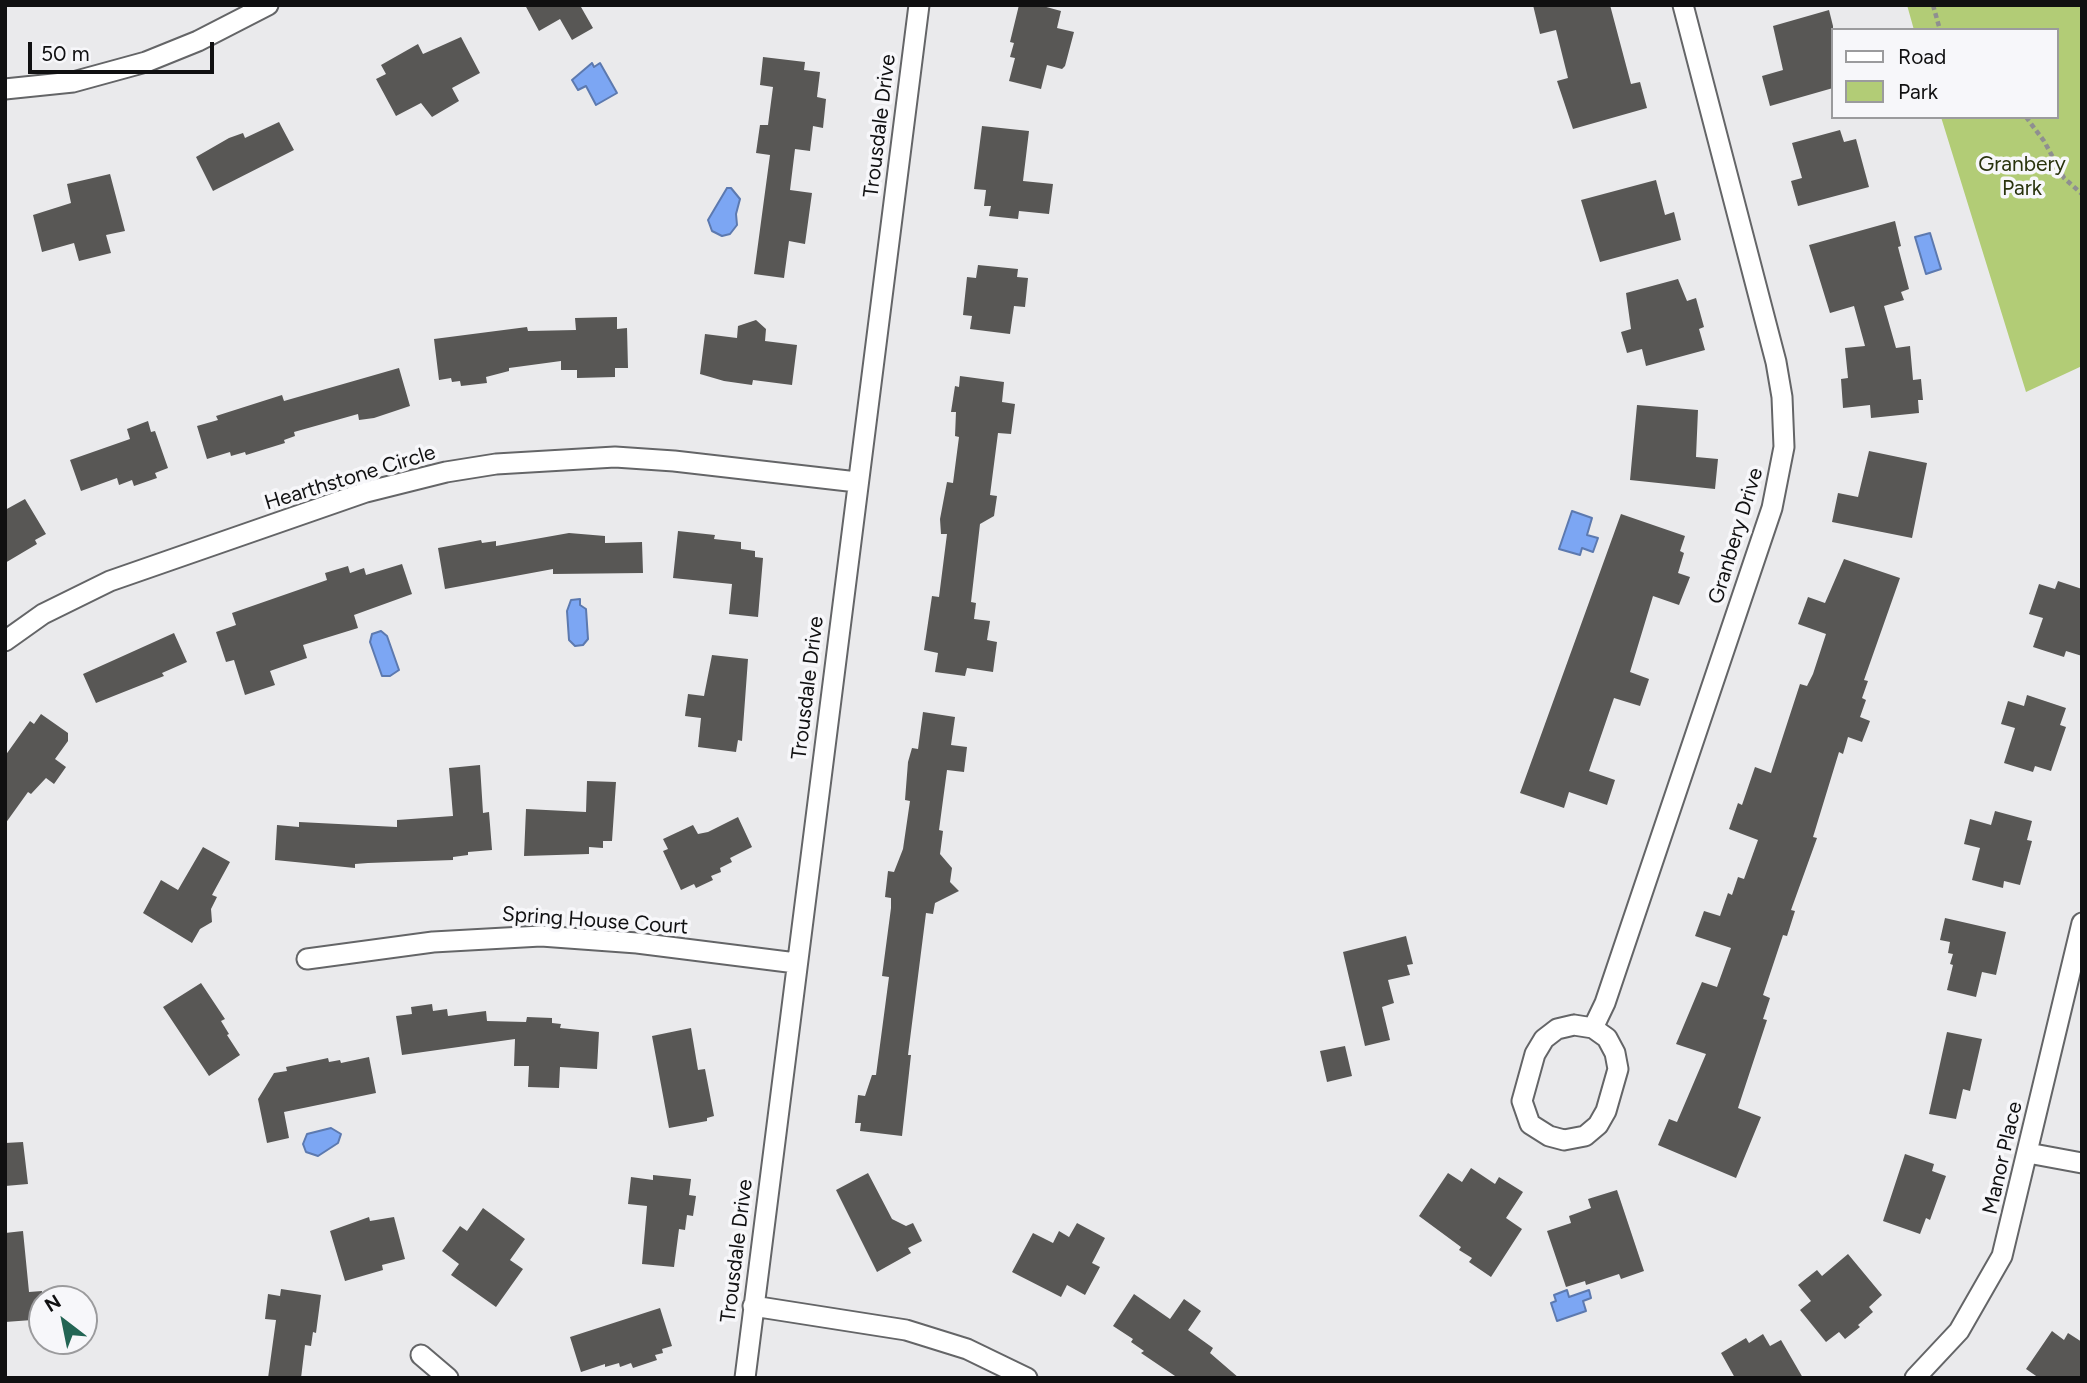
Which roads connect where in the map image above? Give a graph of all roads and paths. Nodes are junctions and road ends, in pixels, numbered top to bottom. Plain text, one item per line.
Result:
1 (268, 5) edge
2 (919, 5) edge
3 (1683, 5) edge
4 (1933, 5) edge
5 (1939, 28) edge
6 (5, 89) edge
7 (2028, 119) edge
8 (2082, 194) edge
9 (856, 482) junction
10 (5, 641) edge
11 (2082, 923) edge
12 (307, 959) dead end
13 (796, 963) junction
14 (1593, 1028) junction
15 (2028, 1153) junction
16 (2082, 1163) edge
17 (753, 1306) junction
18 (421, 1356) dead end
19 (448, 1378) edge
20 (745, 1378) edge
21 (1027, 1378) edge
22 (1915, 1378) edge

1 - 6 street
2 - 9 street, Trousdale Drive
3 - 14 street, Granbery Drive
4 - 5 path
7 - 8 path
9 - 10 street, Hearthstone Circle
9 - 13 street, Trousdale Drive
11 - 15 street, Manor Place
12 - 13 street, Spring House Court
13 - 17 street, Trousdale Drive
14 - 14 street
15 - 16 street
15 - 22 street, Manor Place
17 - 20 street, Trousdale Drive
17 - 21 street
18 - 19 street

